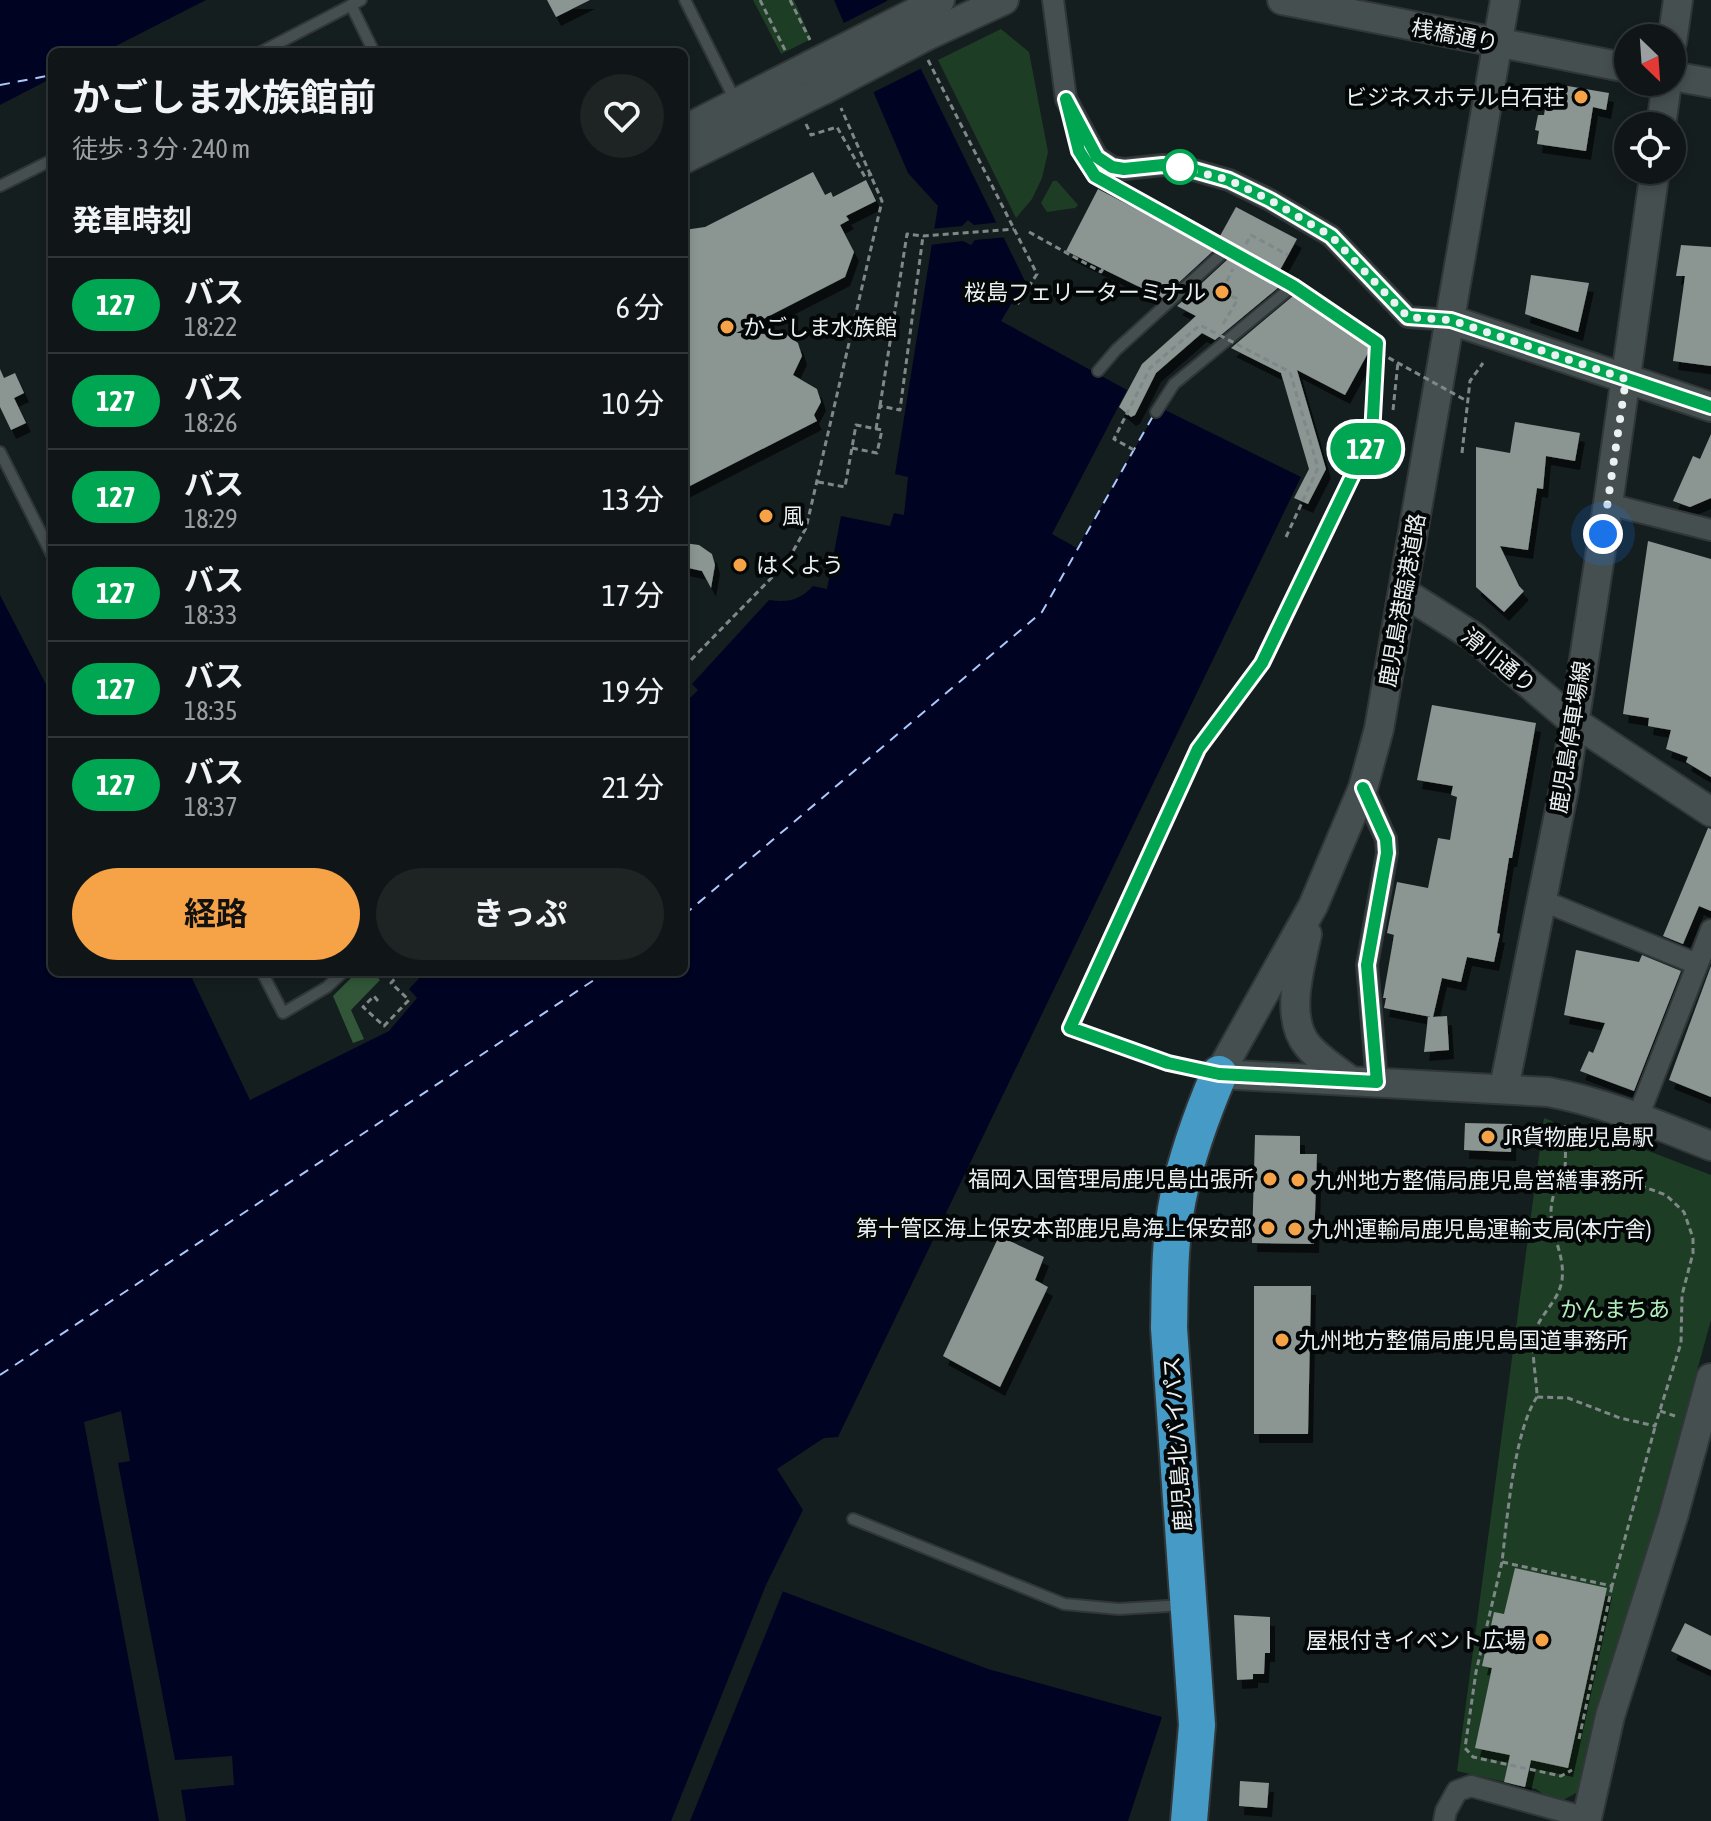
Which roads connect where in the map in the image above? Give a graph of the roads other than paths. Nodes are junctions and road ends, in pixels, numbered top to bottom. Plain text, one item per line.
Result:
1 (685, 0) edge
2 (940, 0) edge
3 (1004, 0) edge
4 (1053, 0) edge
5 (1282, 0) edge
6 (1505, 0) edge
7 (1678, 0) edge
8 (356, 3) edge
9 (1675, 24) edge
10 (922, 34) junction
11 (1498, 44) junction
12 (269, 48) edge
13 (373, 48) edge
14 (1614, 65) edge
15 (815, 72) junction
16 (1686, 79) edge
17 (1711, 83) edge
18 (1066, 99) junction
19 (737, 104) junction
20 (688, 128) edge
21 (688, 156) edge
22 (48, 162) edge
23 (1653, 184) edge
24 (0, 186) edge
25 (1226, 250) junction
26 (1293, 286) junction
27 (1451, 320) junction
28 (1098, 371) dead end
29 (1626, 379) junction
30 (1711, 407) edge
31 (1156, 412) dead end
32 (0, 452) edge
33 (1608, 504) junction
34 (1711, 530) edge
35 (48, 547) edge
36 (1403, 592) junction
37 (1573, 721) junction
38 (1363, 788) junction
39 (1711, 812) edge
40 (1541, 900) junction
41 (1313, 906) junction
42 (1705, 948) edge
43 (264, 976) edge
44 (339, 976) edge
45 (1219, 1074) junction
46 (1348, 1079) junction
47 (1377, 1082) junction
48 (1504, 1088) junction
49 (1638, 1117) junction
50 (1711, 1146) edge
51 (1711, 1378) edge
52 (853, 1519) dead end
53 (1190, 1605) junction
54 (1587, 1819) edge
55 (1189, 1821) edge
56 (1444, 1821) edge

1 - 19 lane
2 - 10 street
3 - 10 street
4 - 18 street
5 - 11 street, 桟橋通り
6 - 11 street, 鹿児島港臨港道路
7 - 9 street
8 - 12 lane
8 - 13 lane
10 - 15 street, bridge
11 - 14 street, 桟橋通り
11 - 27 street, 鹿児島港臨港道路
15 - 19 street
15 - 21 street
16 - 17 street
18 - 25 lane
18 - 27 street
19 - 20 street
22 - 24 lane
23 - 29 street, 鹿児島停車場線
25 - 26 lane
25 - 28 lane
26 - 31 lane
26 - 45 lane
27 - 29 street
27 - 36 street, 鹿児島港臨港道路
29 - 30 street
29 - 33 street, 鹿児島停車場線
32 - 35 lane
33 - 34 street
33 - 37 street, 鹿児島停車場線
36 - 37 street, 滑川通り
36 - 38 street, 鹿児島港臨港道路
37 - 39 street, 滑川通り
37 - 40 street, 鹿児島停車場線
38 - 41 street, 鹿児島港臨港道路
38 - 47 street
40 - 42 street
40 - 48 street, 鹿児島停車場線
41 - 45 street, 鹿児島港臨港道路
41 - 46 street
42 - 49 street
43 - 44 lane
45 - 46 street
45 - 53 highway, 鹿児島北バイパス
46 - 47 street
47 - 48 street
48 - 49 street
49 - 50 street
51 - 54 street
52 - 53 lane
53 - 55 highway, 鹿児島北バイパス
54 - 56 street

